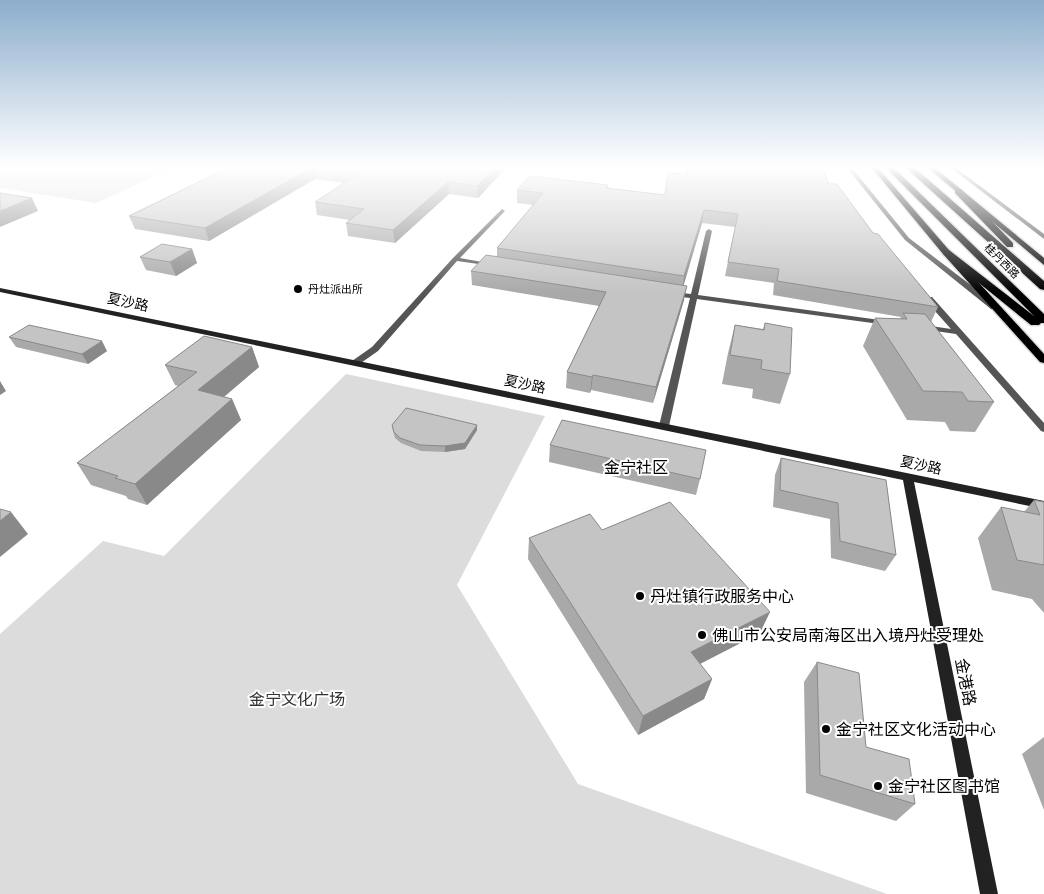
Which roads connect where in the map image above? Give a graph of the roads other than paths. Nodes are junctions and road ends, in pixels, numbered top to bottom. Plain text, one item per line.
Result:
1 (882, 210) edge
2 (911, 210) edge
3 (932, 210) edge
4 (957, 210) edge
5 (976, 210) edge
6 (981, 210) edge
7 (1008, 210) edge
8 (502, 211) dead end
9 (709, 231) dead end
10 (1044, 237) edge
11 (946, 252) junction
12 (455, 259) junction
13 (1044, 262) edge
14 (503, 267) edge
15 (1044, 280) edge
16 (1044, 286) edge
17 (0, 290) edge
18 (665, 293) edge
19 (926, 295) edge
20 (693, 297) junction
21 (1002, 314) junction
22 (1044, 320) edge
23 (891, 323) edge
24 (911, 326) edge
25 (1044, 330) edge
26 (958, 332) junction
27 (1044, 360) edge
28 (355, 363) junction
29 (664, 426) junction
30 (1044, 429) edge
31 (908, 477) junction
32 (1044, 505) edge
33 (989, 894) edge

1 - 21 street
2 - 11 main road
3 - 22 highway, 桂丹西路
4 - 16 highway, 桂丹西路
5 - 15 highway
6 - 13 main road
7 - 10 street
8 - 12 street
9 - 20 street
11 - 21 main road
11 - 25 highway
12 - 14 street
12 - 28 street
17 - 28 street, 夏沙路
18 - 20 street
19 - 26 street
20 - 23 street
20 - 29 street
21 - 27 main road
24 - 26 street
26 - 30 street
28 - 29 street, 夏沙路
29 - 31 street, 夏沙路
31 - 32 street, 夏沙路
31 - 33 street, 金港路

